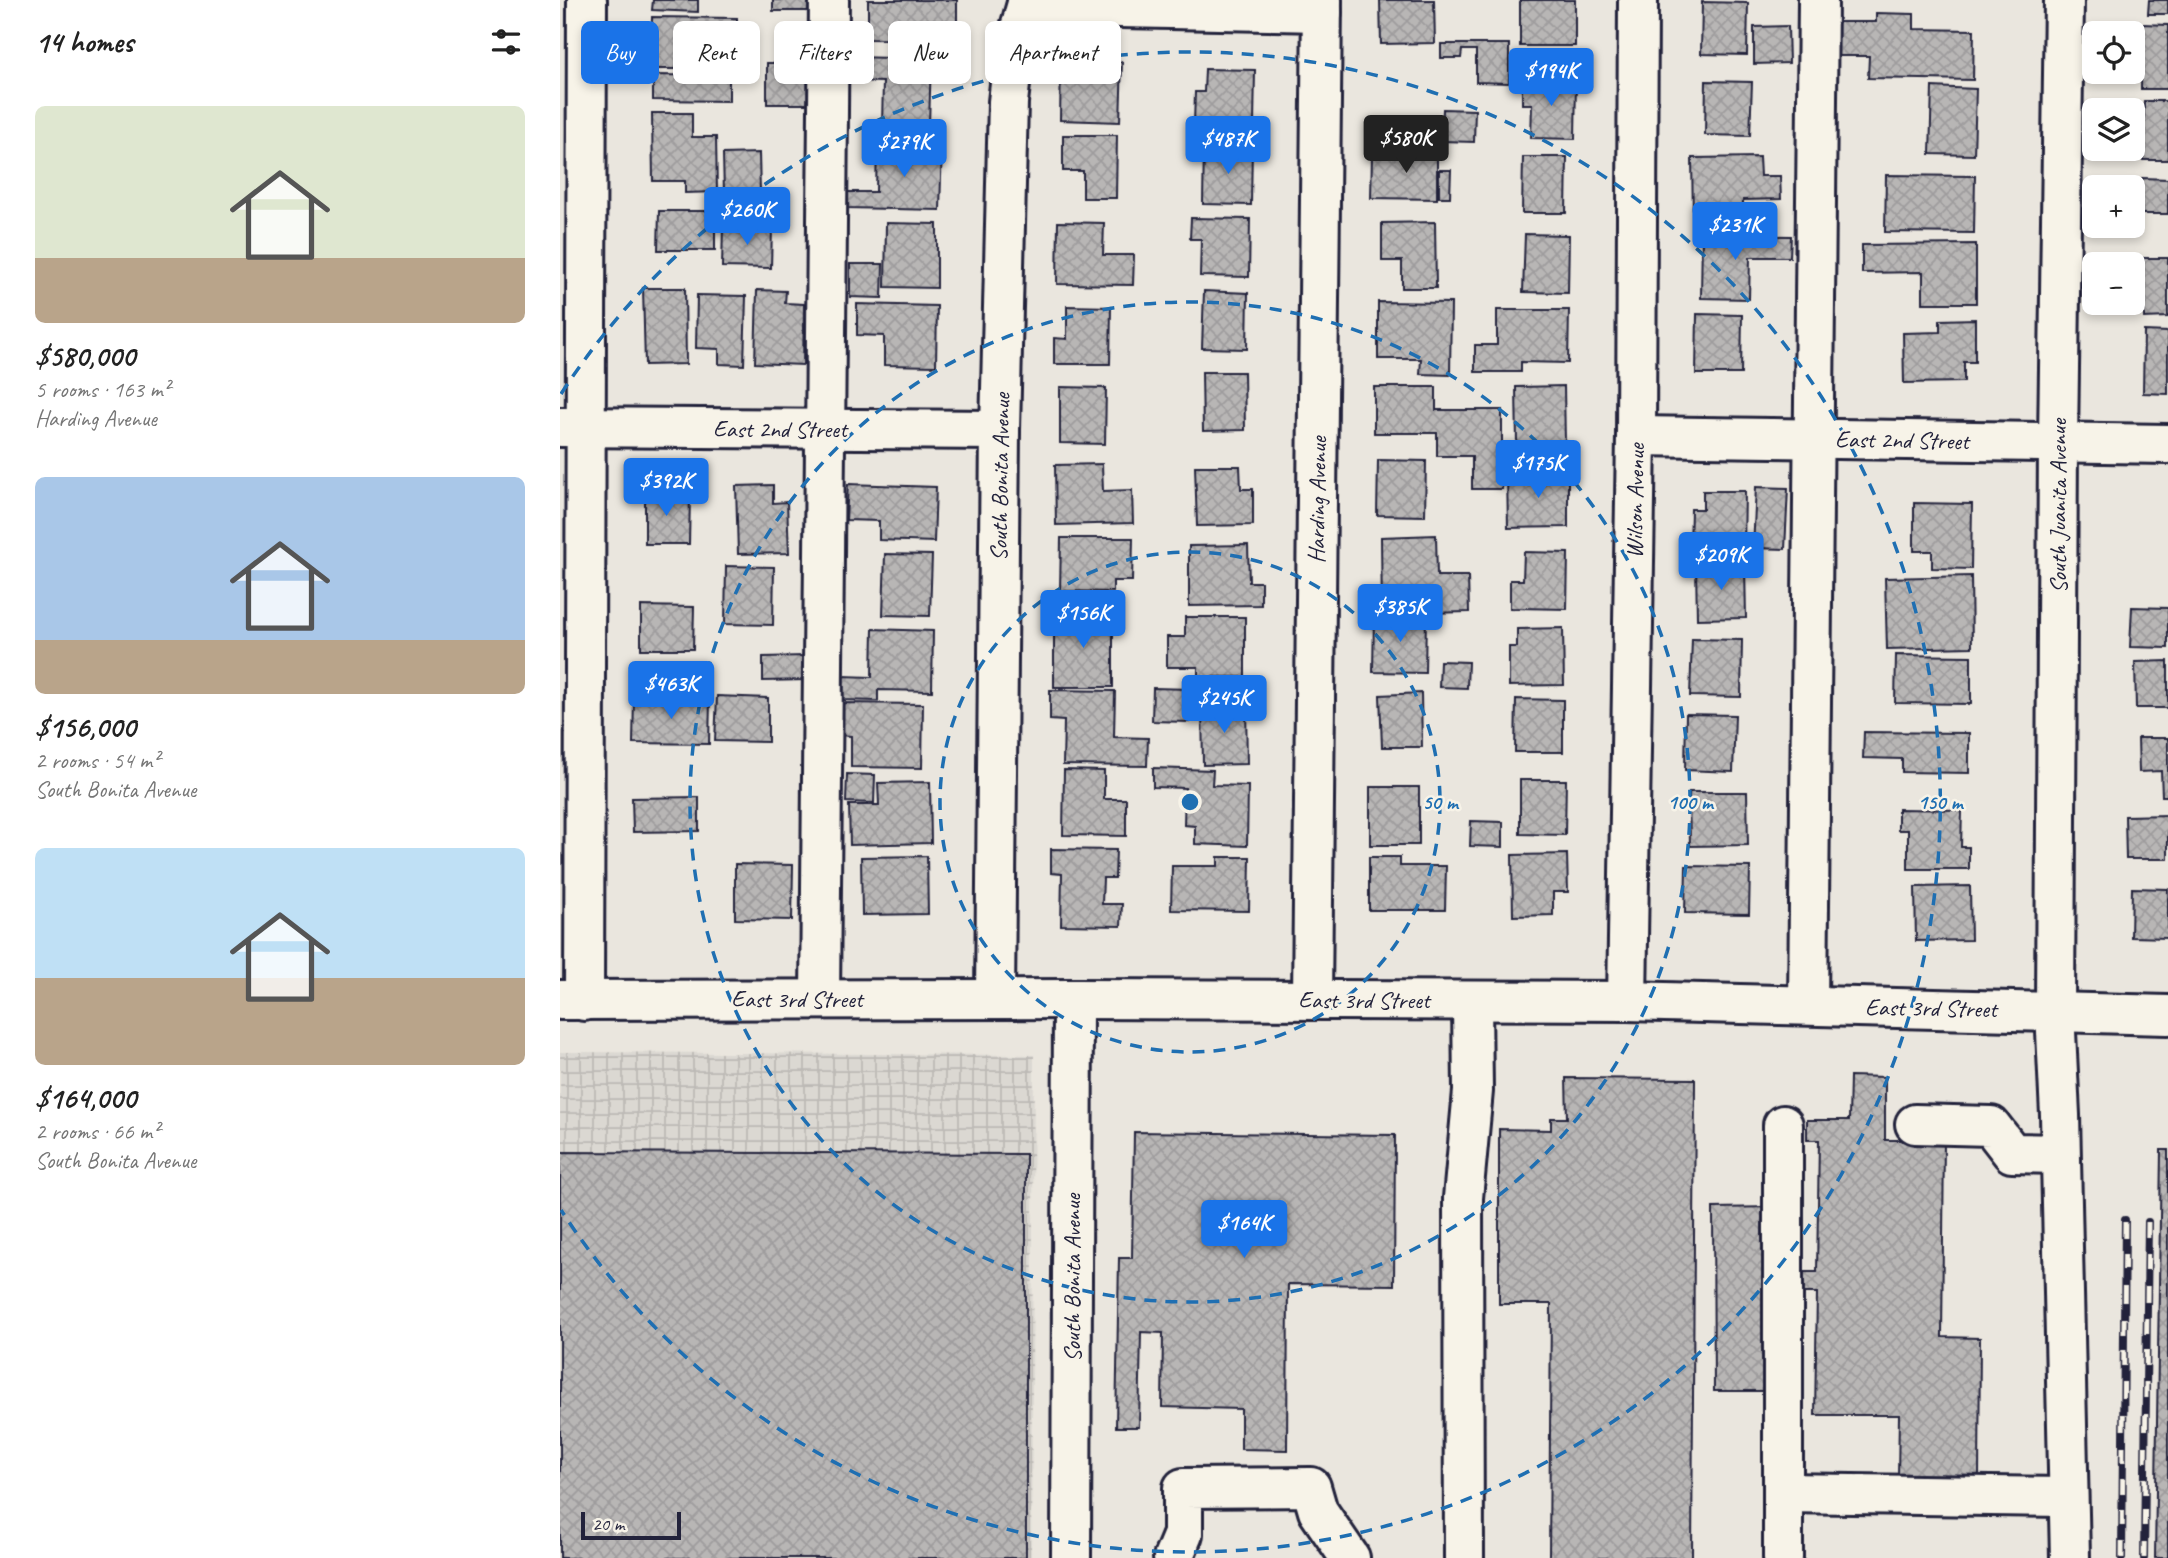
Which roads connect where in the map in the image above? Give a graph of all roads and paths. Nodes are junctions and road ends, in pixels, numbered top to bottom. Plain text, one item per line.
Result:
1 (587, 0) edge
2 (829, 0) edge
3 (1638, 0) edge
4 (1818, 0) edge
5 (2064, 0) edge
6 (1027, 2) edge
7 (1322, 6) edge
8 (572, 428) edge
9 (825, 429) junction
10 (1000, 429) junction
11 (1636, 436) junction
12 (1813, 438) junction
13 (2058, 442) junction
14 (2168, 444) edge
15 (820, 999) junction
16 (995, 999) junction
17 (1073, 999) junction
18 (572, 1000) edge
19 (1312, 1000) junction
20 (1472, 1000) junction
21 (1627, 1001) junction
22 (1808, 1005) junction
23 (2055, 1011) junction
24 (2168, 1015) edge
25 (1915, 1124) dead end
26 (1783, 1125) dead end
27 (2060, 1154) junction
28 (1783, 1493) junction
29 (2068, 1497) junction
30 (1071, 1558) edge
31 (1173, 1558) edge
32 (1350, 1558) edge
33 (1464, 1558) edge
34 (1783, 1558) edge
35 (2070, 1558) edge

1 - 8 street
2 - 9 street
3 - 11 street, Wilson Avenue
4 - 12 street
5 - 13 street, South Juanita Avenue
6 - 7 street
6 - 10 street, South Bonita Avenue
7 - 19 street, Harding Avenue
8 - 9 street, East 2nd Street
8 - 18 street
9 - 10 street, East 2nd Street
9 - 15 street
10 - 16 street, South Bonita Avenue
11 - 12 street, East 2nd Street
11 - 21 street, Wilson Avenue
12 - 13 street, East 2nd Street
12 - 22 street
13 - 14 street, East 2nd Street
13 - 23 street, South Juanita Avenue
15 - 16 street, East 3rd Street
15 - 18 street, East 3rd Street
16 - 17 street, East 3rd Street
17 - 19 street, East 3rd Street
17 - 30 street, South Bonita Avenue
19 - 20 street, East 3rd Street
20 - 21 street, East 3rd Street
20 - 33 street
21 - 22 street, East 3rd Street
22 - 23 street, East 3rd Street
23 - 24 street, East 3rd Street
23 - 27 street, South Juanita Avenue
25 - 27 street
26 - 28 street
27 - 29 street, South Juanita Avenue
28 - 29 street
28 - 34 street
29 - 35 street, South Juanita Avenue
31 - 32 street

